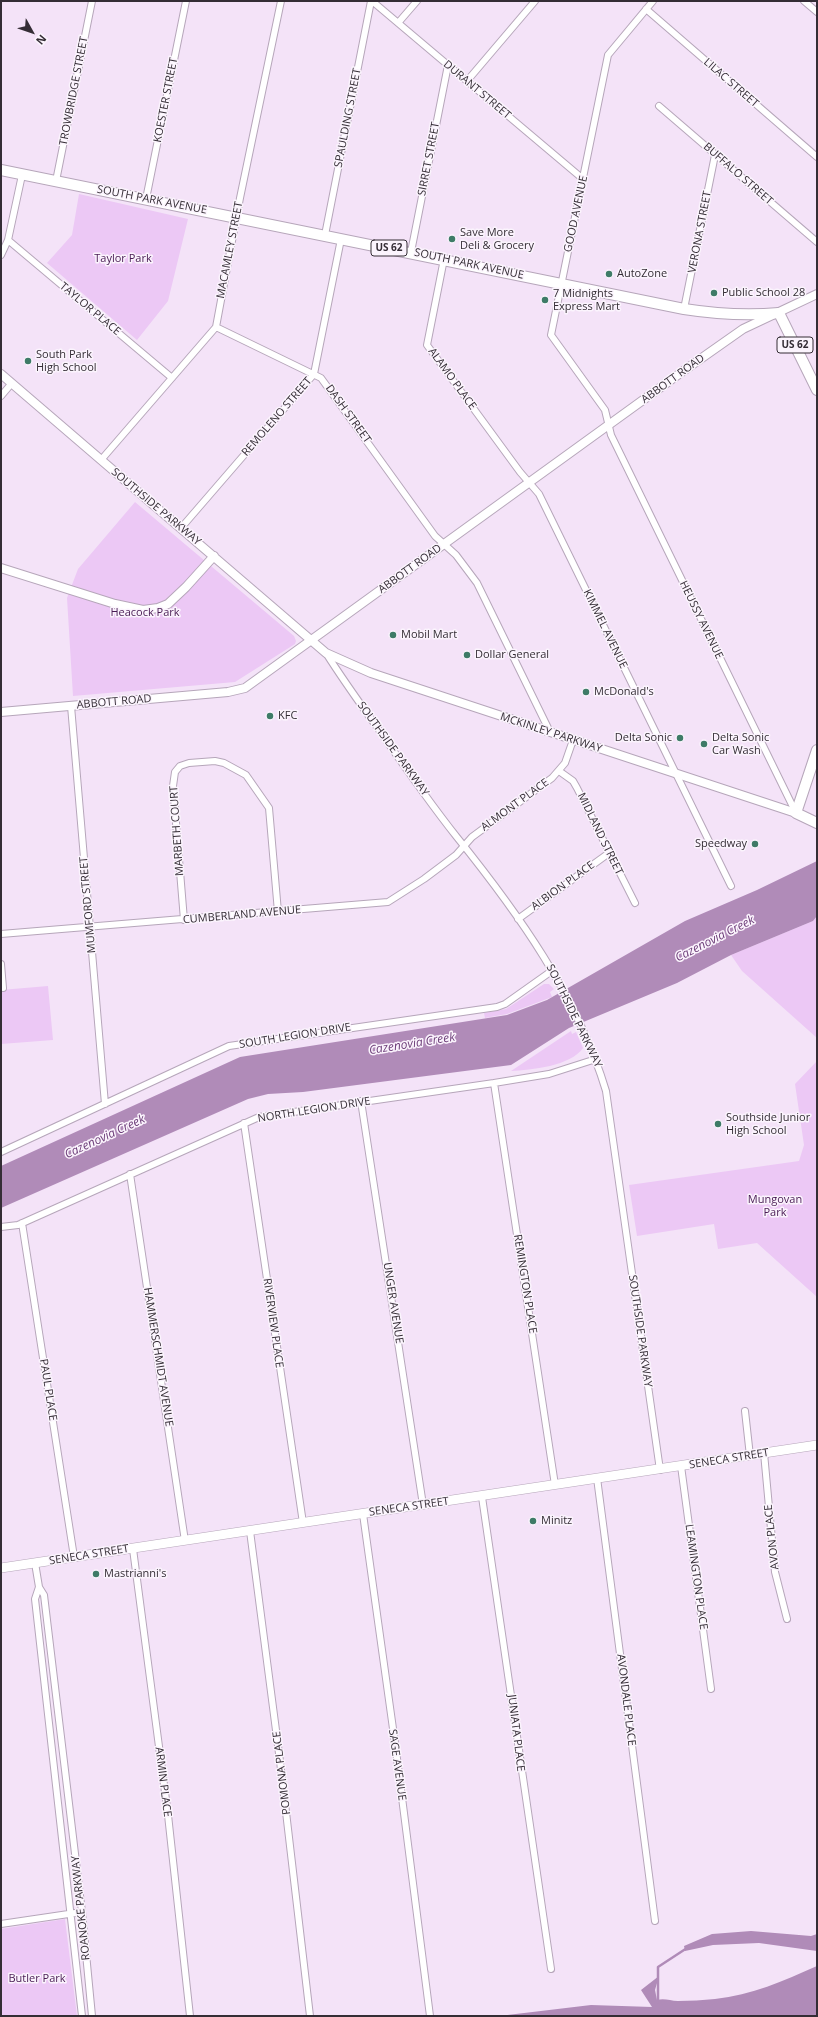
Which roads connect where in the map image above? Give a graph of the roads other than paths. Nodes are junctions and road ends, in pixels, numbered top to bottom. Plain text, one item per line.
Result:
1 (92, 1) edge
2 (186, 1) edge
3 (280, 1) edge
4 (371, 1) edge
5 (417, 1) edge
6 (536, 1) edge
7 (653, 1) edge
8 (804, 1) edge
9 (646, 10) junction
10 (817, 12) edge
11 (398, 23) junction
12 (448, 65) junction
13 (467, 81) junction
14 (659, 106) dead end
15 (715, 155) junction
16 (817, 157) edge
17 (1, 170) edge
18 (22, 174) junction
19 (582, 179) junction
20 (56, 181) junction
21 (146, 199) junction
22 (236, 218) junction
23 (325, 235) junction
24 (341, 238) junction
25 (8, 240) junction
26 (817, 242) edge
27 (411, 252) junction
28 (1, 255) edge
29 (444, 259) junction
30 (561, 284) junction
31 (817, 294) edge
32 (684, 309) junction
33 (779, 313) junction
34 (216, 326) junction
35 (1, 374) edge
36 (314, 374) junction
37 (172, 378) junction
38 (12, 383) junction
39 (817, 390) edge
40 (1, 396) edge
41 (608, 425) junction
42 (101, 460) junction
43 (530, 482) junction
44 (181, 528) junction
45 (444, 544) junction
46 (214, 556) junction
47 (1, 568) edge
48 (311, 641) junction
49 (326, 653) junction
50 (71, 706) junction
51 (1, 712) edge
52 (550, 732) junction
53 (573, 740) junction
54 (817, 750) edge
55 (559, 771) junction
56 (676, 774) junction
57 (796, 813) junction
58 (817, 824) edge
59 (465, 846) junction
60 (609, 853) junction
61 (731, 886) dead end
62 (635, 903) dead end
63 (278, 912) junction
64 (518, 919) junction
65 (184, 920) junction
66 (90, 928) junction
67 (1, 934) edge
68 (1, 964) edge
69 (553, 970) junction
70 (3, 988) dead end
71 (596, 1059) junction
72 (494, 1083) junction
73 (361, 1101) junction
74 (105, 1104) junction
75 (244, 1123) junction
76 (1, 1152) edge
77 (130, 1174) junction
78 (22, 1223) junction
79 (1, 1227) edge
80 (745, 1411) dead end
81 (817, 1445) edge
82 (764, 1453) junction
83 (750, 1456) junction
84 (681, 1466) junction
85 (660, 1470) junction
86 (597, 1478) junction
87 (555, 1485) junction
88 (482, 1497) junction
89 (423, 1505) junction
90 (363, 1514) junction
91 (303, 1523) junction
92 (250, 1531) junction
93 (185, 1541) junction
94 (133, 1548) junction
95 (74, 1557) junction
96 (35, 1563) junction
97 (1, 1568) edge
98 (38, 1587) junction
99 (787, 1619) dead end
100 (711, 1689) dead end
101 (57, 1698) junction
102 (47, 1699) junction
103 (68, 1800) junction
104 (59, 1801) junction
105 (82, 1912) junction
106 (71, 1914) junction
107 (655, 1921) dead end
108 (1, 1924) edge
109 (550, 1969) dead end
110 (82, 2016) edge
111 (92, 2016) edge
112 (190, 2016) edge
113 (310, 2016) edge
114 (430, 2016) edge

1 - 20 street, TROWBRIDGE STREET
2 - 21 street, KOESTER STREET
3 - 22 street, MACAMLEY STREET
4 - 11 street, DURANT STREET
4 - 23 street, SPAULDING STREET
5 - 11 street
6 - 13 street
7 - 9 street, GOOD AVENUE
8 - 10 street
9 - 16 street, LILAC STREET
9 - 19 street, GOOD AVENUE
11 - 12 street, DURANT STREET
12 - 13 street, DURANT STREET
12 - 27 street, SIRRET STREET
13 - 19 street, DURANT STREET
14 - 15 street, BUFFALO STREET
15 - 26 street, BUFFALO STREET
15 - 32 street, VERONA STREET
17 - 18 main road, SOUTH PARK AVENUE / US 62
18 - 20 main road, SOUTH PARK AVENUE / US 62
18 - 25 street
19 - 30 street, GOOD AVENUE
20 - 21 main road, SOUTH PARK AVENUE / US 62
21 - 22 main road, SOUTH PARK AVENUE / US 62
22 - 23 main road, SOUTH PARK AVENUE / US 62
22 - 34 street, MACAMLEY STREET
23 - 24 main road, SOUTH PARK AVENUE / US 62
24 - 27 main road, SOUTH PARK AVENUE / US 62
24 - 36 street, REMOLENO STREET
25 - 28 street
25 - 37 street, TAYLOR PLACE
27 - 29 main road, SOUTH PARK AVENUE / US 62
29 - 30 main road, SOUTH PARK AVENUE / US 62
29 - 43 street, ALAMO PLACE
30 - 32 main road, SOUTH PARK AVENUE / US 62
30 - 41 street, GOOD AVENUE
31 - 33 street, SOUTH PARK AVENUE
32 - 33 main road, SOUTH PARK AVENUE / US 62
33 - 39 main road, US 62
33 - 41 street, ABBOTT ROAD
34 - 36 street, DASH STREET
34 - 37 street, MACAMLEY STREET
35 - 38 street, SOUTHSIDE PARKWAY
36 - 44 street, REMOLENO STREET
36 - 45 street, DASH STREET
37 - 42 street, MACAMLEY STREET
38 - 40 street
38 - 42 street, SOUTHSIDE PARKWAY
41 - 43 street, ABBOTT ROAD
41 - 57 street, HEUSSY AVENUE
42 - 44 street, SOUTHSIDE PARKWAY
43 - 45 street, ABBOTT ROAD
43 - 56 street, KIMMEL AVENUE
44 - 46 street, SOUTHSIDE PARKWAY
45 - 48 street, ABBOTT ROAD
45 - 52 street
46 - 47 street
46 - 48 street, SOUTHSIDE PARKWAY
48 - 49 street, MCKINLEY PARKWAY
48 - 50 street, ABBOTT ROAD
49 - 52 street, MCKINLEY PARKWAY
49 - 59 street, SOUTHSIDE PARKWAY
50 - 51 street, ABBOTT ROAD
50 - 66 street, MUMFORD STREET
52 - 53 street, MCKINLEY PARKWAY
53 - 55 street, ALMONT PLACE
53 - 56 street, MCKINLEY PARKWAY
54 - 57 main road
55 - 59 street, ALMONT PLACE
55 - 60 street, MIDLAND STREET
56 - 57 street, MCKINLEY PARKWAY
56 - 61 street, KIMMEL AVENUE
57 - 58 main road
59 - 63 street, CUMBERLAND AVENUE
59 - 64 street, SOUTHSIDE PARKWAY
60 - 62 street, MIDLAND STREET
60 - 64 street, ALBION PLACE
63 - 65 street, CUMBERLAND AVENUE
63 - 65 street, MARBETH COURT
64 - 69 street, SOUTHSIDE PARKWAY
65 - 66 street, CUMBERLAND AVENUE
66 - 67 street, CUMBERLAND AVENUE
66 - 74 street, MUMFORD STREET
68 - 70 street
69 - 71 street, SOUTHSIDE PARKWAY
69 - 74 street, SOUTH LEGION DRIVE
71 - 72 street, NORTH LEGION DRIVE
71 - 85 street, SOUTHSIDE PARKWAY
72 - 73 street, NORTH LEGION DRIVE
72 - 87 street, REMINGTON PLACE
73 - 75 street, NORTH LEGION DRIVE
73 - 89 street, UNGER AVENUE
74 - 76 street, SOUTH LEGION DRIVE
75 - 77 street, NORTH LEGION DRIVE
75 - 91 street, RIVERVIEW PLACE
77 - 78 street, NORTH LEGION DRIVE
77 - 93 street, HAMMERSCHMIDT AVENUE
78 - 79 street, NORTH LEGION DRIVE
78 - 95 street, PAUL PLACE
80 - 83 street
81 - 82 main road, SENECA STREET
82 - 83 main road, SENECA STREET
82 - 99 street, AVON PLACE
83 - 84 main road, SENECA STREET
84 - 85 main road, SENECA STREET
84 - 100 street, LEAMINGTON PLACE
85 - 86 main road, SENECA STREET
86 - 87 main road, SENECA STREET
86 - 107 street, AVONDALE PLACE
87 - 88 main road, SENECA STREET
88 - 89 main road, SENECA STREET
88 - 109 street, JUNIATA PLACE
89 - 90 main road, SENECA STREET
90 - 91 main road, SENECA STREET
90 - 114 street, SAGE AVENUE
91 - 92 main road, SENECA STREET
92 - 93 main road, SENECA STREET
92 - 113 street, POMONA PLACE
93 - 94 main road, SENECA STREET
94 - 95 main road, SENECA STREET
94 - 112 street, ARMIN PLACE
95 - 96 main road, SENECA STREET
96 - 97 main road, SENECA STREET
96 - 98 street, ROANOKE PARKWAY
98 - 101 street, ROANOKE PARKWAY
98 - 102 street, ROANOKE PARKWAY
101 - 102 street
101 - 103 street, ROANOKE PARKWAY
102 - 104 street, ROANOKE PARKWAY
103 - 104 street
103 - 105 street, ROANOKE PARKWAY
104 - 106 street, ROANOKE PARKWAY
105 - 106 street
105 - 111 street, ROANOKE PARKWAY
106 - 108 street
106 - 110 street, ROANOKE PARKWAY

